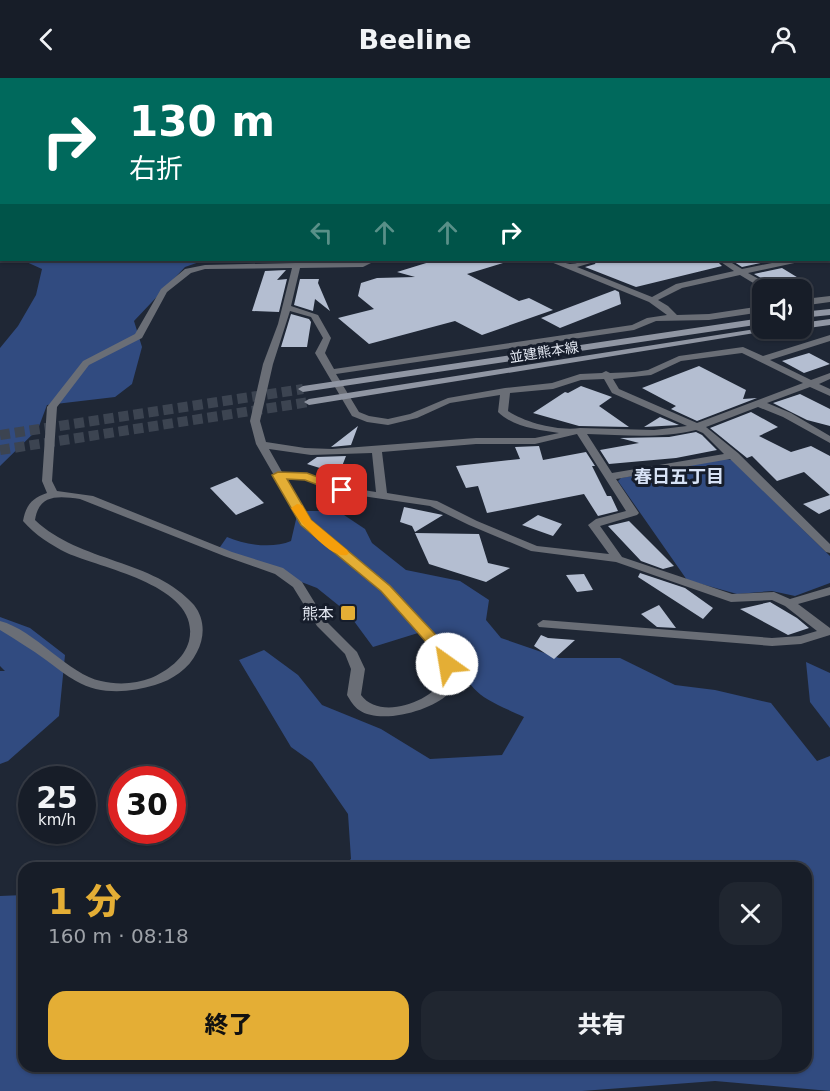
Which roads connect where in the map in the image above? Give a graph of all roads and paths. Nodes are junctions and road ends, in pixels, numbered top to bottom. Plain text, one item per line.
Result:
1 (372, 261) edge
2 (557, 261) edge
3 (588, 261) edge
4 (723, 261) edge
5 (791, 261) edge
6 (300, 262) edge
7 (234, 263) edge
8 (571, 266) junction
9 (738, 271) junction
10 (752, 280) edge
11 (830, 299) edge
12 (652, 300) junction
13 (813, 302) edge
14 (287, 308) junction
15 (752, 310) edge
16 (830, 312) edge
17 (812, 314) edge
18 (673, 316) junction
19 (752, 322) edge
20 (830, 322) edge
21 (812, 324) edge
22 (752, 333) edge
23 (830, 338) edge
24 (763, 359) junction
25 (331, 372) junction
26 (606, 374) junction
27 (830, 376) edge
28 (809, 384) junction
29 (303, 389) tunnel mouth
30 (505, 391) junction
31 (830, 393) edge
32 (309, 402) tunnel mouth
33 (758, 403) junction
34 (699, 426) junction
35 (575, 431) junction
36 (830, 440) edge
37 (261, 444) junction
38 (377, 451) junction
39 (734, 455) junction
40 (278, 475) junction
41 (609, 477) junction
42 (52, 494) junction
43 (382, 494) junction
44 (830, 550) edge
45 (618, 559) junction
46 (830, 591) edge
47 (789, 603) junction
48 (543, 624) dead end
49 (0, 625) edge
50 (828, 632) edge

1 - 6 street
2 - 8 street
3 - 8 street
4 - 9 street
5 - 9 street
6 - 7 street
6 - 14 street
7 - 42 street
8 - 12 street
9 - 10 street
9 - 12 street
11 - 13 street
12 - 18 street
14 - 25 street
14 - 37 street
15 - 18 street
16 - 17 main road
18 - 25 street
19 - 29 main road, 並建熊本線
20 - 21 main road
22 - 32 main road, 並建熊本線
23 - 24 street
24 - 26 street
24 - 28 street
25 - 30 street
26 - 30 street
26 - 34 street
27 - 28 street
28 - 31 street
28 - 33 street
30 - 35 street
33 - 34 street
33 - 36 street
34 - 35 street
34 - 39 street
35 - 38 street
35 - 41 street
37 - 38 street
37 - 40 street
38 - 43 street
39 - 41 street
39 - 44 street
40 - 42 street
40 - 43 street
41 - 45 street
42 - 49 street
43 - 45 street
45 - 47 street
46 - 47 street
47 - 50 street
48 - 50 street

